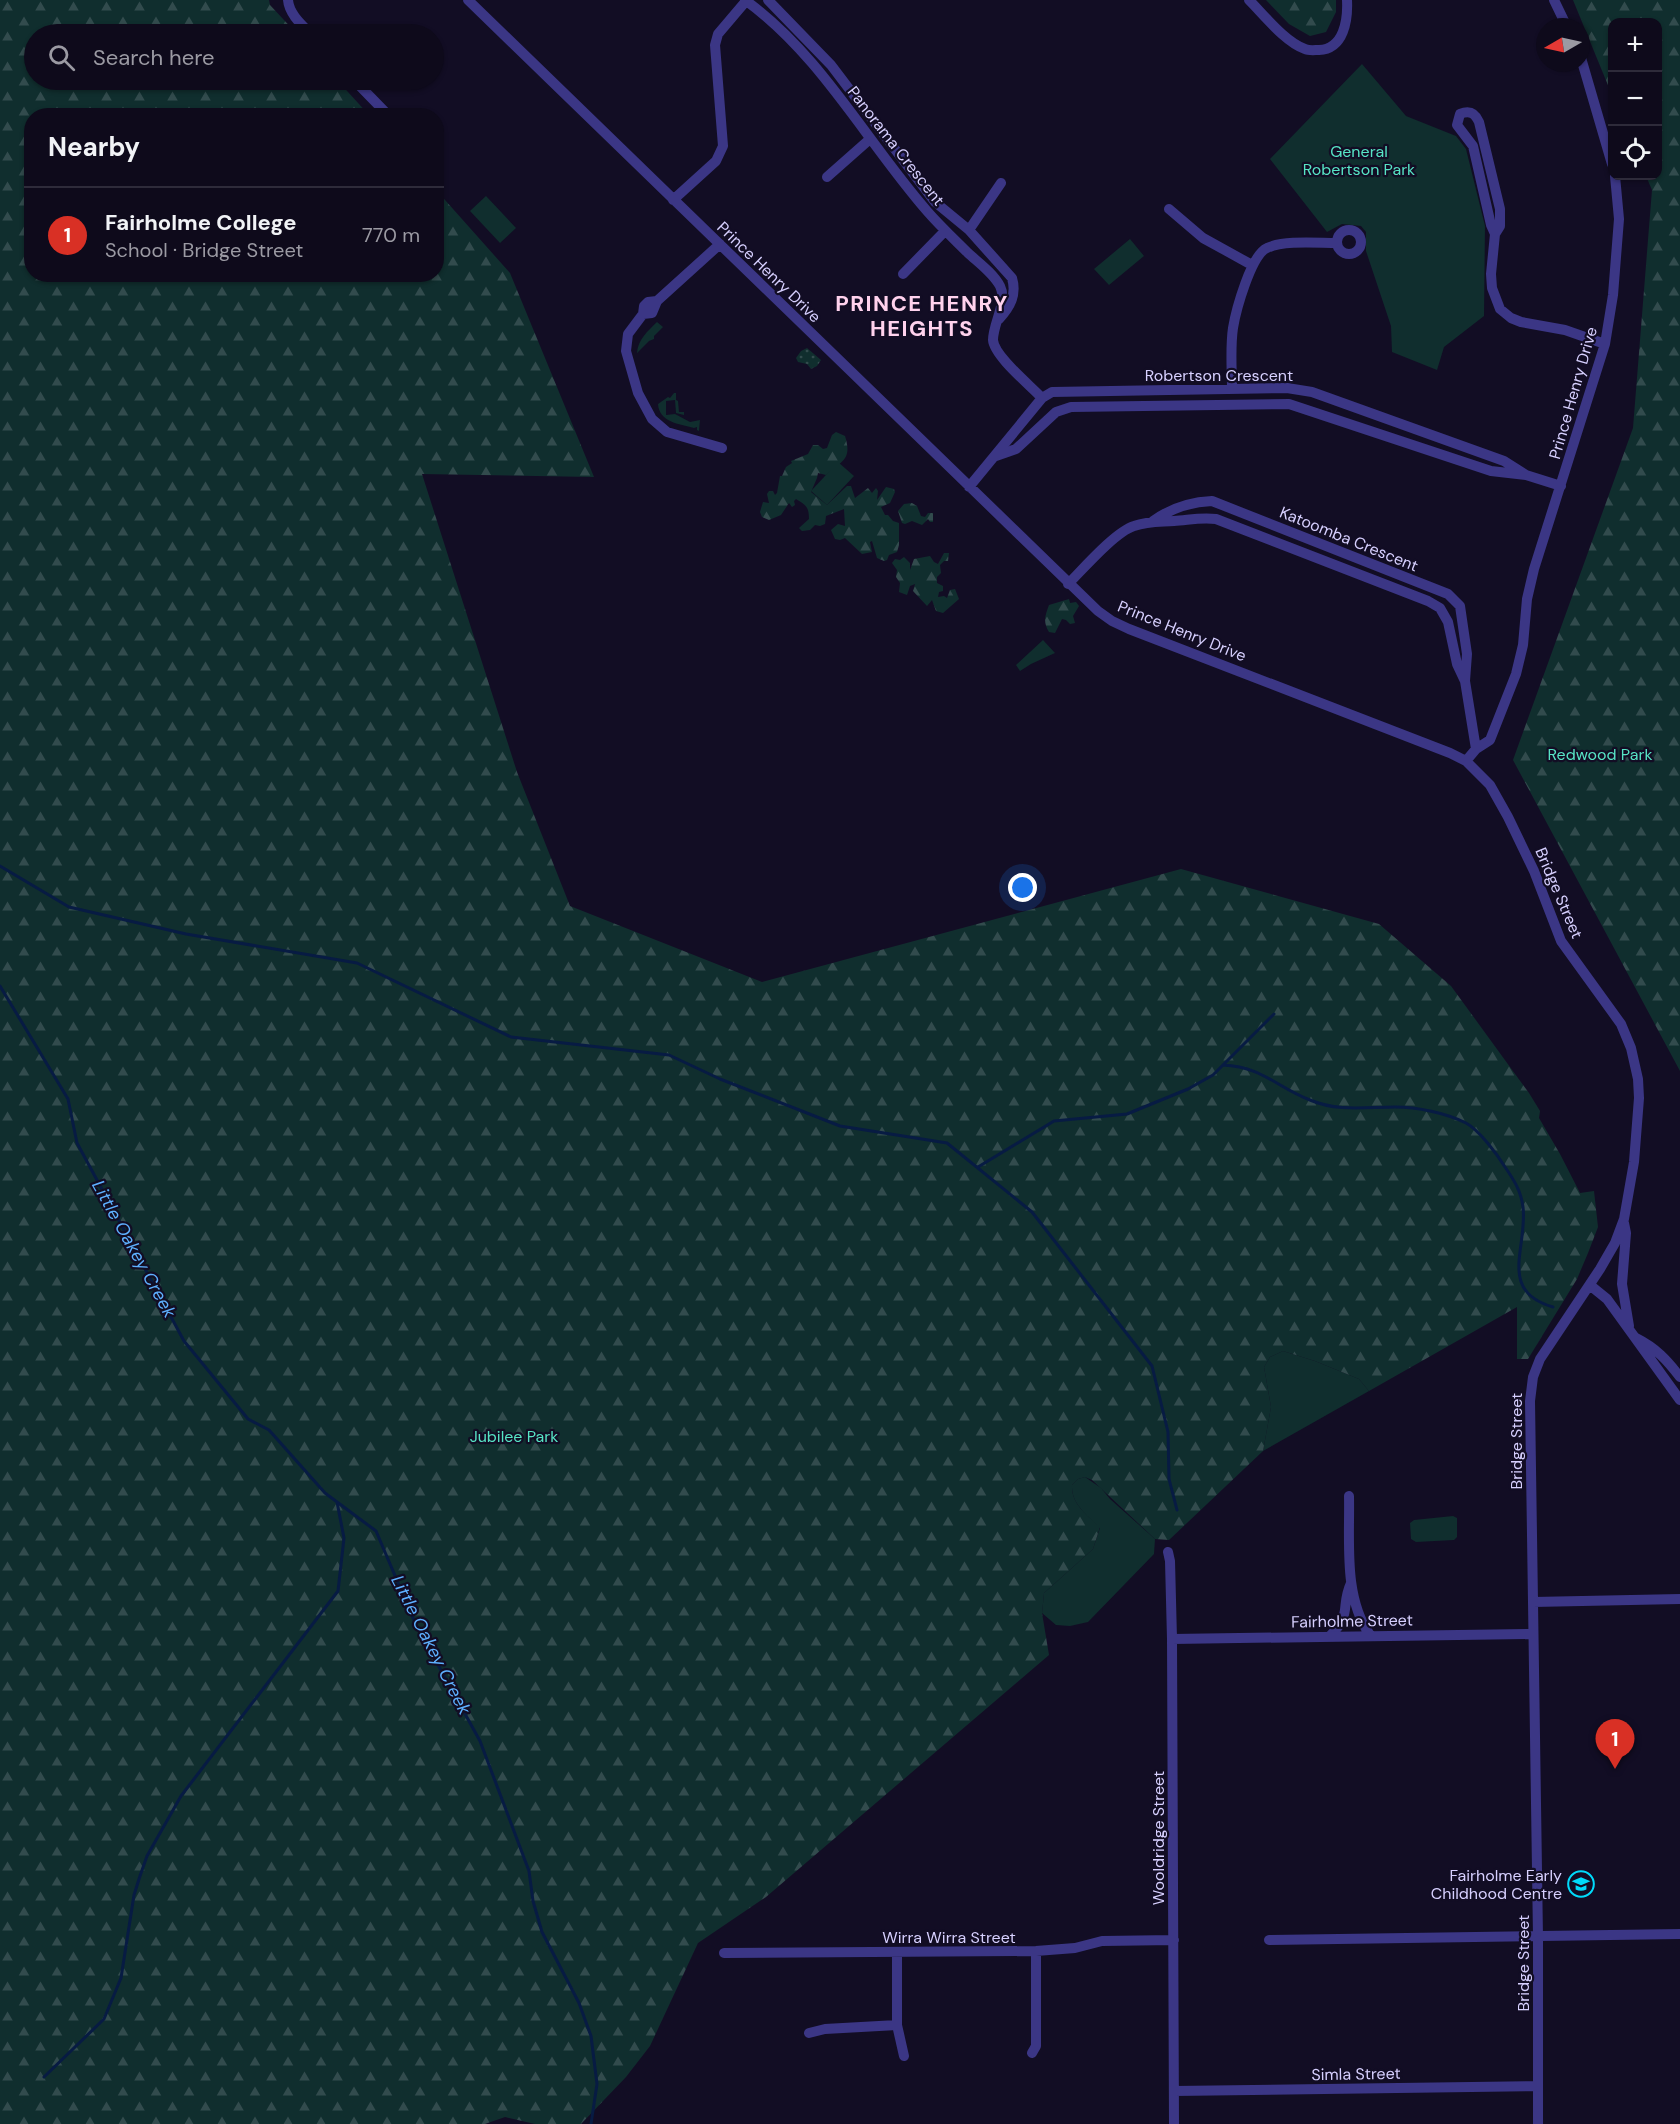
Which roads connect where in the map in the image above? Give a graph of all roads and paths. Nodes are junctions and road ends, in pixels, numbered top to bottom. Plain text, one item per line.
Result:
1 (288, 0) edge
2 (468, 0) edge
3 (768, 0) edge
4 (1250, 0) edge
5 (1347, 0) edge
6 (1554, 0) edge
7 (746, 1) edge
8 (1563, 18) edge
9 (302, 24) edge
10 (1585, 72) edge
11 (363, 90) edge
12 (380, 108) edge
13 (870, 139) junction
14 (1608, 150) edge
15 (827, 177) dead end
16 (1615, 180) edge
17 (1001, 183) dead end
18 (673, 200) junction
19 (1168, 209) dead end
20 (969, 230) junction
21 (945, 231) junction
22 (1495, 234) junction
23 (1336, 243) dead end
24 (720, 244) junction
25 (1252, 266) junction
26 (903, 274) dead end
27 (998, 319) junction
28 (1605, 344) junction
29 (1232, 389) junction
30 (1042, 398) junction
31 (722, 448) dead end
32 (996, 456) junction
33 (1526, 475) junction
34 (1561, 486) junction
35 (969, 487) junction
36 (1153, 521) junction
37 (1068, 584) junction
38 (1465, 681) junction
39 (1476, 749) junction
40 (1466, 761) junction
41 (1624, 1219) junction
42 (1591, 1286) junction
43 (1632, 1334) junction
44 (1680, 1377) edge
45 (1680, 1400) edge
46 (1349, 1496) dead end
47 (1168, 1552) dead end
48 (1351, 1583) junction
49 (1680, 1599) edge
50 (1533, 1602) junction
51 (1533, 1634) junction
52 (1371, 1635) junction
53 (1329, 1636) junction
54 (1172, 1639) junction
55 (1680, 1935) edge
56 (1538, 1937) junction
57 (1174, 1940) junction
58 (1269, 1940) dead end
59 (1036, 1951) junction
60 (897, 1952) junction
61 (724, 1953) dead end
62 (897, 2025) junction
63 (809, 2032) dead end
64 (1032, 2053) dead end
65 (904, 2056) dead end
66 (1538, 2086) junction
67 (1174, 2091) junction
68 (1174, 2124) edge
69 (1538, 2124) edge

1 - 9 street
2 - 18 street, Prince Henry Drive
3 - 20 street, Panorama Crescent
4 - 5 street
6 - 8 street
7 - 13 street, Panorama Crescent
7 - 18 street
10 - 14 street
11 - 12 street
13 - 15 street
13 - 21 street, Panorama Crescent
16 - 28 street, Prince Henry Drive
17 - 20 street
18 - 24 street, Prince Henry Drive
19 - 25 street
20 - 27 street, Panorama Crescent
21 - 26 street
21 - 27 street, Panorama Crescent
22 - 22 street
22 - 28 street
23 - 25 street
24 - 31 street
24 - 35 street, Prince Henry Drive
25 - 29 street
27 - 30 street, Panorama Crescent
28 - 34 street, Prince Henry Drive
29 - 30 street, Robertson Crescent
29 - 33 street, Robertson Crescent
30 - 32 street, Robertson Crescent
32 - 33 street, Robertson Crescent
32 - 35 street, Robertson Crescent
33 - 34 street, Robertson Crescent
34 - 39 street, Prince Henry Drive
35 - 37 street, Prince Henry Drive
36 - 37 street, Katoomba Crescent
36 - 38 street, Katoomba Crescent
36 - 38 street, Katoomba Crescent
37 - 40 street, Prince Henry Drive
38 - 39 street, Katoomba Crescent
39 - 40 street, Prince Henry Drive
40 - 41 street, Bridge Street
41 - 42 street, Bridge Street
41 - 43 street
42 - 43 street
42 - 50 street, Bridge Street
43 - 44 street
43 - 45 street
46 - 48 street
47 - 54 street, Wooldridge Street
48 - 52 street
48 - 53 street
49 - 50 street
50 - 51 street, Bridge Street
51 - 52 street, Fairholme Street
51 - 56 street, Bridge Street
52 - 53 street, Fairholme Street
53 - 54 street, Fairholme Street
54 - 57 street, Wooldridge Street
55 - 56 street
56 - 58 street
56 - 66 street, Bridge Street
57 - 59 street, Wirra Wirra Street
57 - 67 street, Wooldridge Street
59 - 60 street, Wirra Wirra Street
59 - 64 street
60 - 61 street, Wirra Wirra Street
60 - 62 street
62 - 63 street
62 - 65 street
66 - 67 street, Simla Street
66 - 69 street, Bridge Street
67 - 68 street, Wooldridge Street

